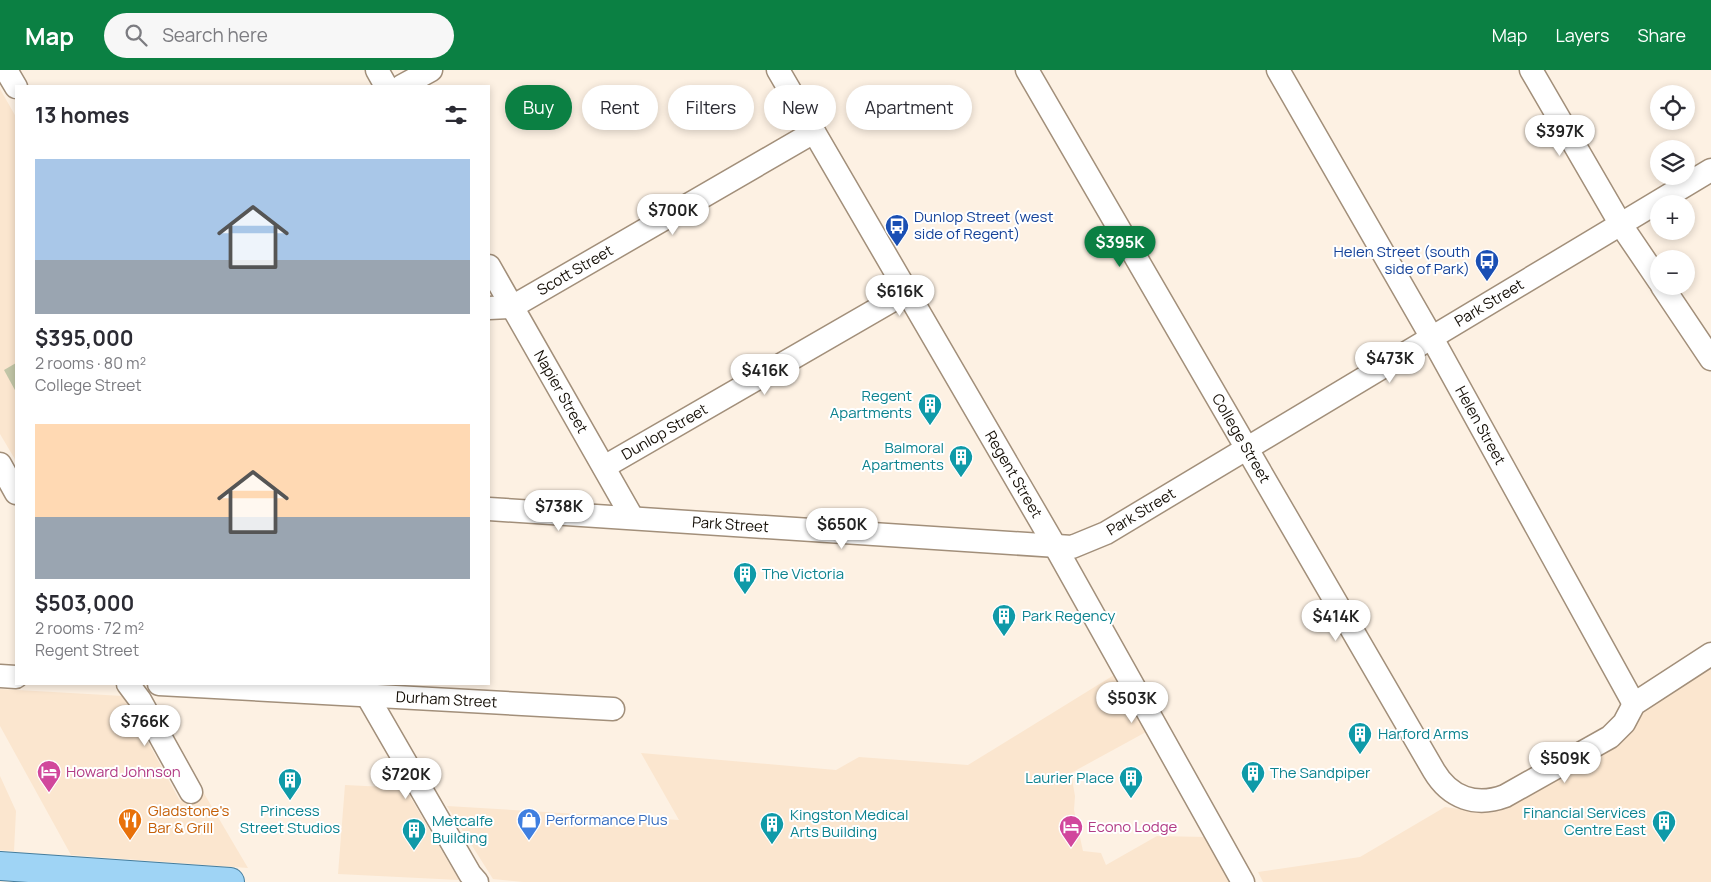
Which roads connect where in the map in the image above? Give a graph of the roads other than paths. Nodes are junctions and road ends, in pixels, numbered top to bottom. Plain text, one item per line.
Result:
1 (6, 70) edge
2 (377, 70) edge
3 (431, 70) edge
4 (778, 70) edge
5 (1027, 70) edge
6 (1278, 70) edge
7 (1532, 70) edge
8 (15, 85) edge
9 (385, 85) edge
10 (404, 85) edge
11 (814, 132) junction
12 (1711, 170) edge
13 (1621, 225) junction
14 (490, 268) edge
15 (1650, 268) edge
16 (907, 292) junction
17 (1668, 295) edge
18 (512, 307) junction
19 (490, 308) edge
20 (1432, 338) junction
21 (1711, 359) edge
22 (1245, 449) junction
23 (0, 464) edge
24 (604, 467) junction
25 (11, 487) edge
26 (490, 509) edge
27 (632, 517) junction
28 (1055, 546) junction
29 (1711, 654) edge
30 (0, 676) edge
31 (15, 677) edge
32 (129, 685) edge
33 (193, 685) edge
34 (364, 690) edge
35 (1634, 704) junction
36 (612, 709) dead end
37 (191, 792) dead end
38 (5, 870) edge
39 (230, 882) edge
40 (477, 882) edge
41 (1243, 882) edge

1 - 8 street
2 - 9 street
3 - 10 street
4 - 11 street, Regent Street
5 - 22 street, College Street
6 - 20 street, Helen Street
7 - 13 street
11 - 16 street, Regent Street
11 - 18 street, Scott Street
12 - 13 street, Park Street
13 - 15 street
13 - 20 street, Park Street
14 - 18 street, Napier Street
16 - 24 street, Dunlop Street
16 - 28 street, Regent Street
17 - 21 street
18 - 19 street, Scott Street
18 - 24 street, Napier Street
20 - 22 street, Park Street
20 - 35 street, Helen Street
22 - 28 street, Park Street
22 - 35 street, College Street
23 - 25 street
24 - 27 street, Napier Street
26 - 27 street, Park Street
27 - 28 street, Park Street
28 - 41 street, Regent Street
29 - 35 street
30 - 31 street
32 - 37 street
33 - 34 street, Durham Street
34 - 36 street, Durham Street
34 - 40 street
38 - 39 main road

